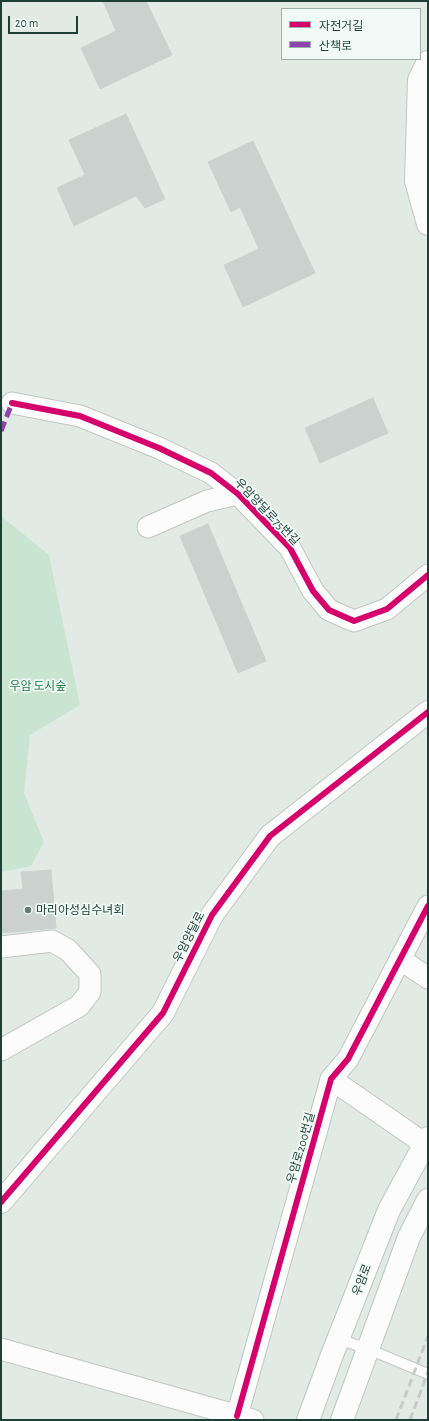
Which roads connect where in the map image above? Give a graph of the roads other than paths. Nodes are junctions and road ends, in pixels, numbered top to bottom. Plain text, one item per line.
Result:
1 (428, 62) edge
2 (428, 224) edge
3 (12, 403) dead end
4 (238, 494) junction
5 (148, 527) dead end
6 (428, 574) edge
7 (428, 712) edge
8 (428, 906) edge
9 (1, 947) edge
10 (400, 959) junction
11 (428, 978) edge
12 (1, 1050) edge
13 (331, 1079) junction
14 (427, 1141) edge
15 (428, 1200) edge
16 (1, 1202) edge
17 (338, 1339) junction
18 (1, 1349) edge
19 (368, 1349) junction
20 (428, 1374) edge
21 (245, 1418) edge
22 (308, 1420) edge
23 (342, 1420) edge

1 - 2 street
3 - 4 street, 우암양달로75번길
4 - 5 street
4 - 6 street, 우암양달로75번길
7 - 16 street, 우암양달로
8 - 10 street, 우암로200번길
9 - 12 street
10 - 11 street
10 - 13 street, 우암로200번길
13 - 14 street, 우암로
13 - 21 street, 우암로200번길
14 - 17 street, 우암로
15 - 19 street
17 - 19 lane
17 - 22 street, 우암로
18 - 21 street
19 - 20 lane
19 - 23 street

